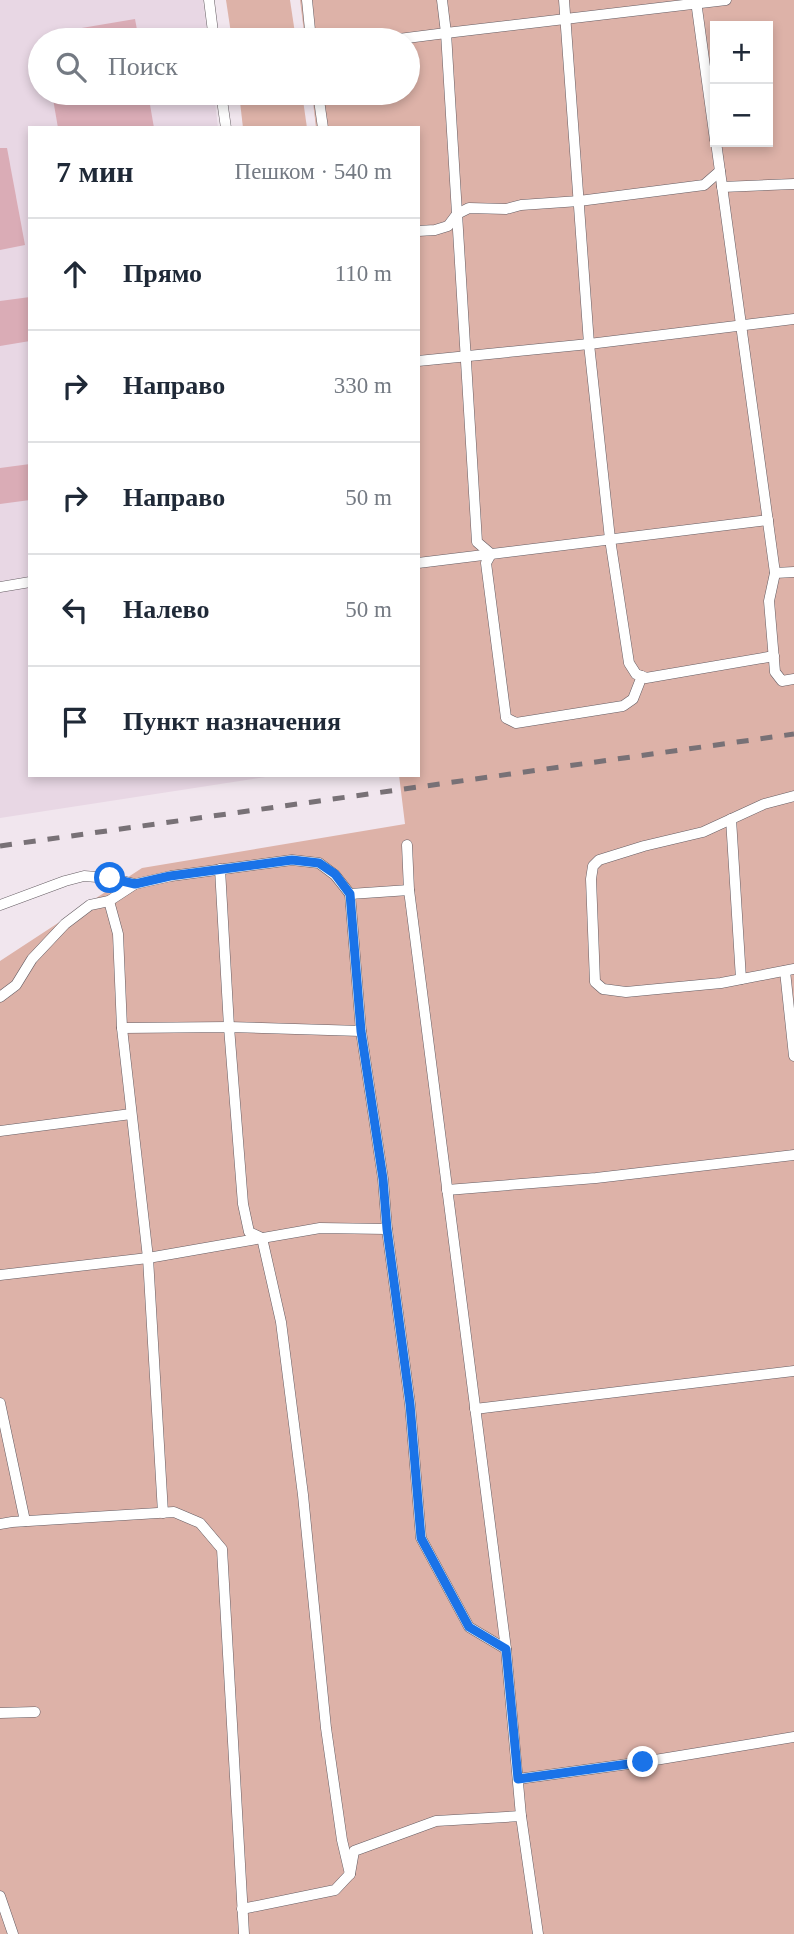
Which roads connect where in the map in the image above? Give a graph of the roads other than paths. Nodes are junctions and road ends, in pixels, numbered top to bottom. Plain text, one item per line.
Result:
1 (209, 0) edge
2 (307, 0) edge
3 (442, 0) edge
4 (564, 0) edge
5 (726, 0) edge
6 (696, 2) edge
7 (566, 18) junction
8 (212, 28) edge
9 (310, 28) edge
10 (446, 33) junction
11 (420, 36) edge
12 (710, 104) edge
13 (223, 105) edge
14 (320, 105) edge
15 (226, 126) edge
16 (323, 126) edge
17 (716, 147) edge
18 (720, 171) junction
19 (794, 184) edge
20 (722, 187) junction
21 (579, 201) junction
22 (457, 214) junction
23 (420, 231) edge
24 (794, 320) edge
25 (741, 326) junction
26 (589, 344) junction
27 (466, 355) junction
28 (420, 361) edge
29 (768, 520) junction
30 (610, 539) junction
31 (491, 554) junction
32 (420, 563) edge
33 (794, 572) edge
34 (775, 573) junction
35 (28, 582) edge
36 (0, 587) edge
37 (774, 656) junction
38 (642, 676) junction
39 (794, 680) edge
40 (794, 796) edge
41 (731, 819) junction
42 (407, 845) dead end
43 (220, 869) junction
44 (135, 884) junction
45 (409, 890) junction
46 (350, 894) junction
47 (109, 901) junction
48 (0, 905) edge
49 (789, 970) edge
50 (741, 979) junction
51 (0, 997) edge
52 (229, 1027) junction
53 (122, 1028) junction
54 (361, 1031) junction
55 (794, 1056) edge
56 (131, 1114) junction
57 (0, 1131) edge
58 (794, 1155) edge
59 (447, 1190) junction
60 (387, 1229) junction
61 (262, 1238) junction
62 (148, 1258) junction
63 (0, 1275) edge
64 (794, 1371) edge
65 (0, 1403) edge
66 (475, 1409) junction
67 (163, 1513) junction
68 (25, 1521) junction
69 (0, 1524) edge
70 (506, 1649) junction
71 (34, 1712) dead end
72 (0, 1713) edge
73 (794, 1737) edge
74 (518, 1779) junction
75 (521, 1816) junction
76 (349, 1874) junction
77 (0, 1896) edge
78 (242, 1909) junction
79 (13, 1934) edge
80 (244, 1934) edge
81 (538, 1934) edge

1 - 8 lane
2 - 9 lane
3 - 10 lane
4 - 7 lane
5 - 6 lane
6 - 7 lane
6 - 12 lane
7 - 10 lane
7 - 21 lane
10 - 11 lane
10 - 22 lane
13 - 15 lane
14 - 16 lane
17 - 18 lane
18 - 20 lane
18 - 21 lane
19 - 20 lane
20 - 25 lane
21 - 22 lane
21 - 26 lane
22 - 23 lane
22 - 27 lane
24 - 25 lane
25 - 26 lane
25 - 29 lane
26 - 27 lane
26 - 30 lane
27 - 28 lane
27 - 31 lane
29 - 30 lane
29 - 34 lane
30 - 31 lane
30 - 38 lane
31 - 32 lane
31 - 38 lane
33 - 34 lane
34 - 37 lane
35 - 36 lane
37 - 38 lane
37 - 39 lane
40 - 41 lane
41 - 50 lane
41 - 50 lane
42 - 45 lane
43 - 44 lane
43 - 46 lane
43 - 52 lane
44 - 47 lane
44 - 48 lane
45 - 46 lane
45 - 59 lane
46 - 54 lane
47 - 51 lane
47 - 53 lane
49 - 50 lane
49 - 55 lane
52 - 53 lane
52 - 54 lane
52 - 61 lane
53 - 56 lane
54 - 60 lane
56 - 57 lane
56 - 62 lane
58 - 59 lane
59 - 66 lane
60 - 61 lane
60 - 70 lane
61 - 62 lane
61 - 76 lane
62 - 63 lane
62 - 67 lane
64 - 66 lane
65 - 68 lane
66 - 70 lane
67 - 68 lane
67 - 78 lane
68 - 69 lane
70 - 74 lane
71 - 72 lane
73 - 74 lane
74 - 75 lane
75 - 76 lane
75 - 81 lane
76 - 78 lane
77 - 79 lane
78 - 80 lane

